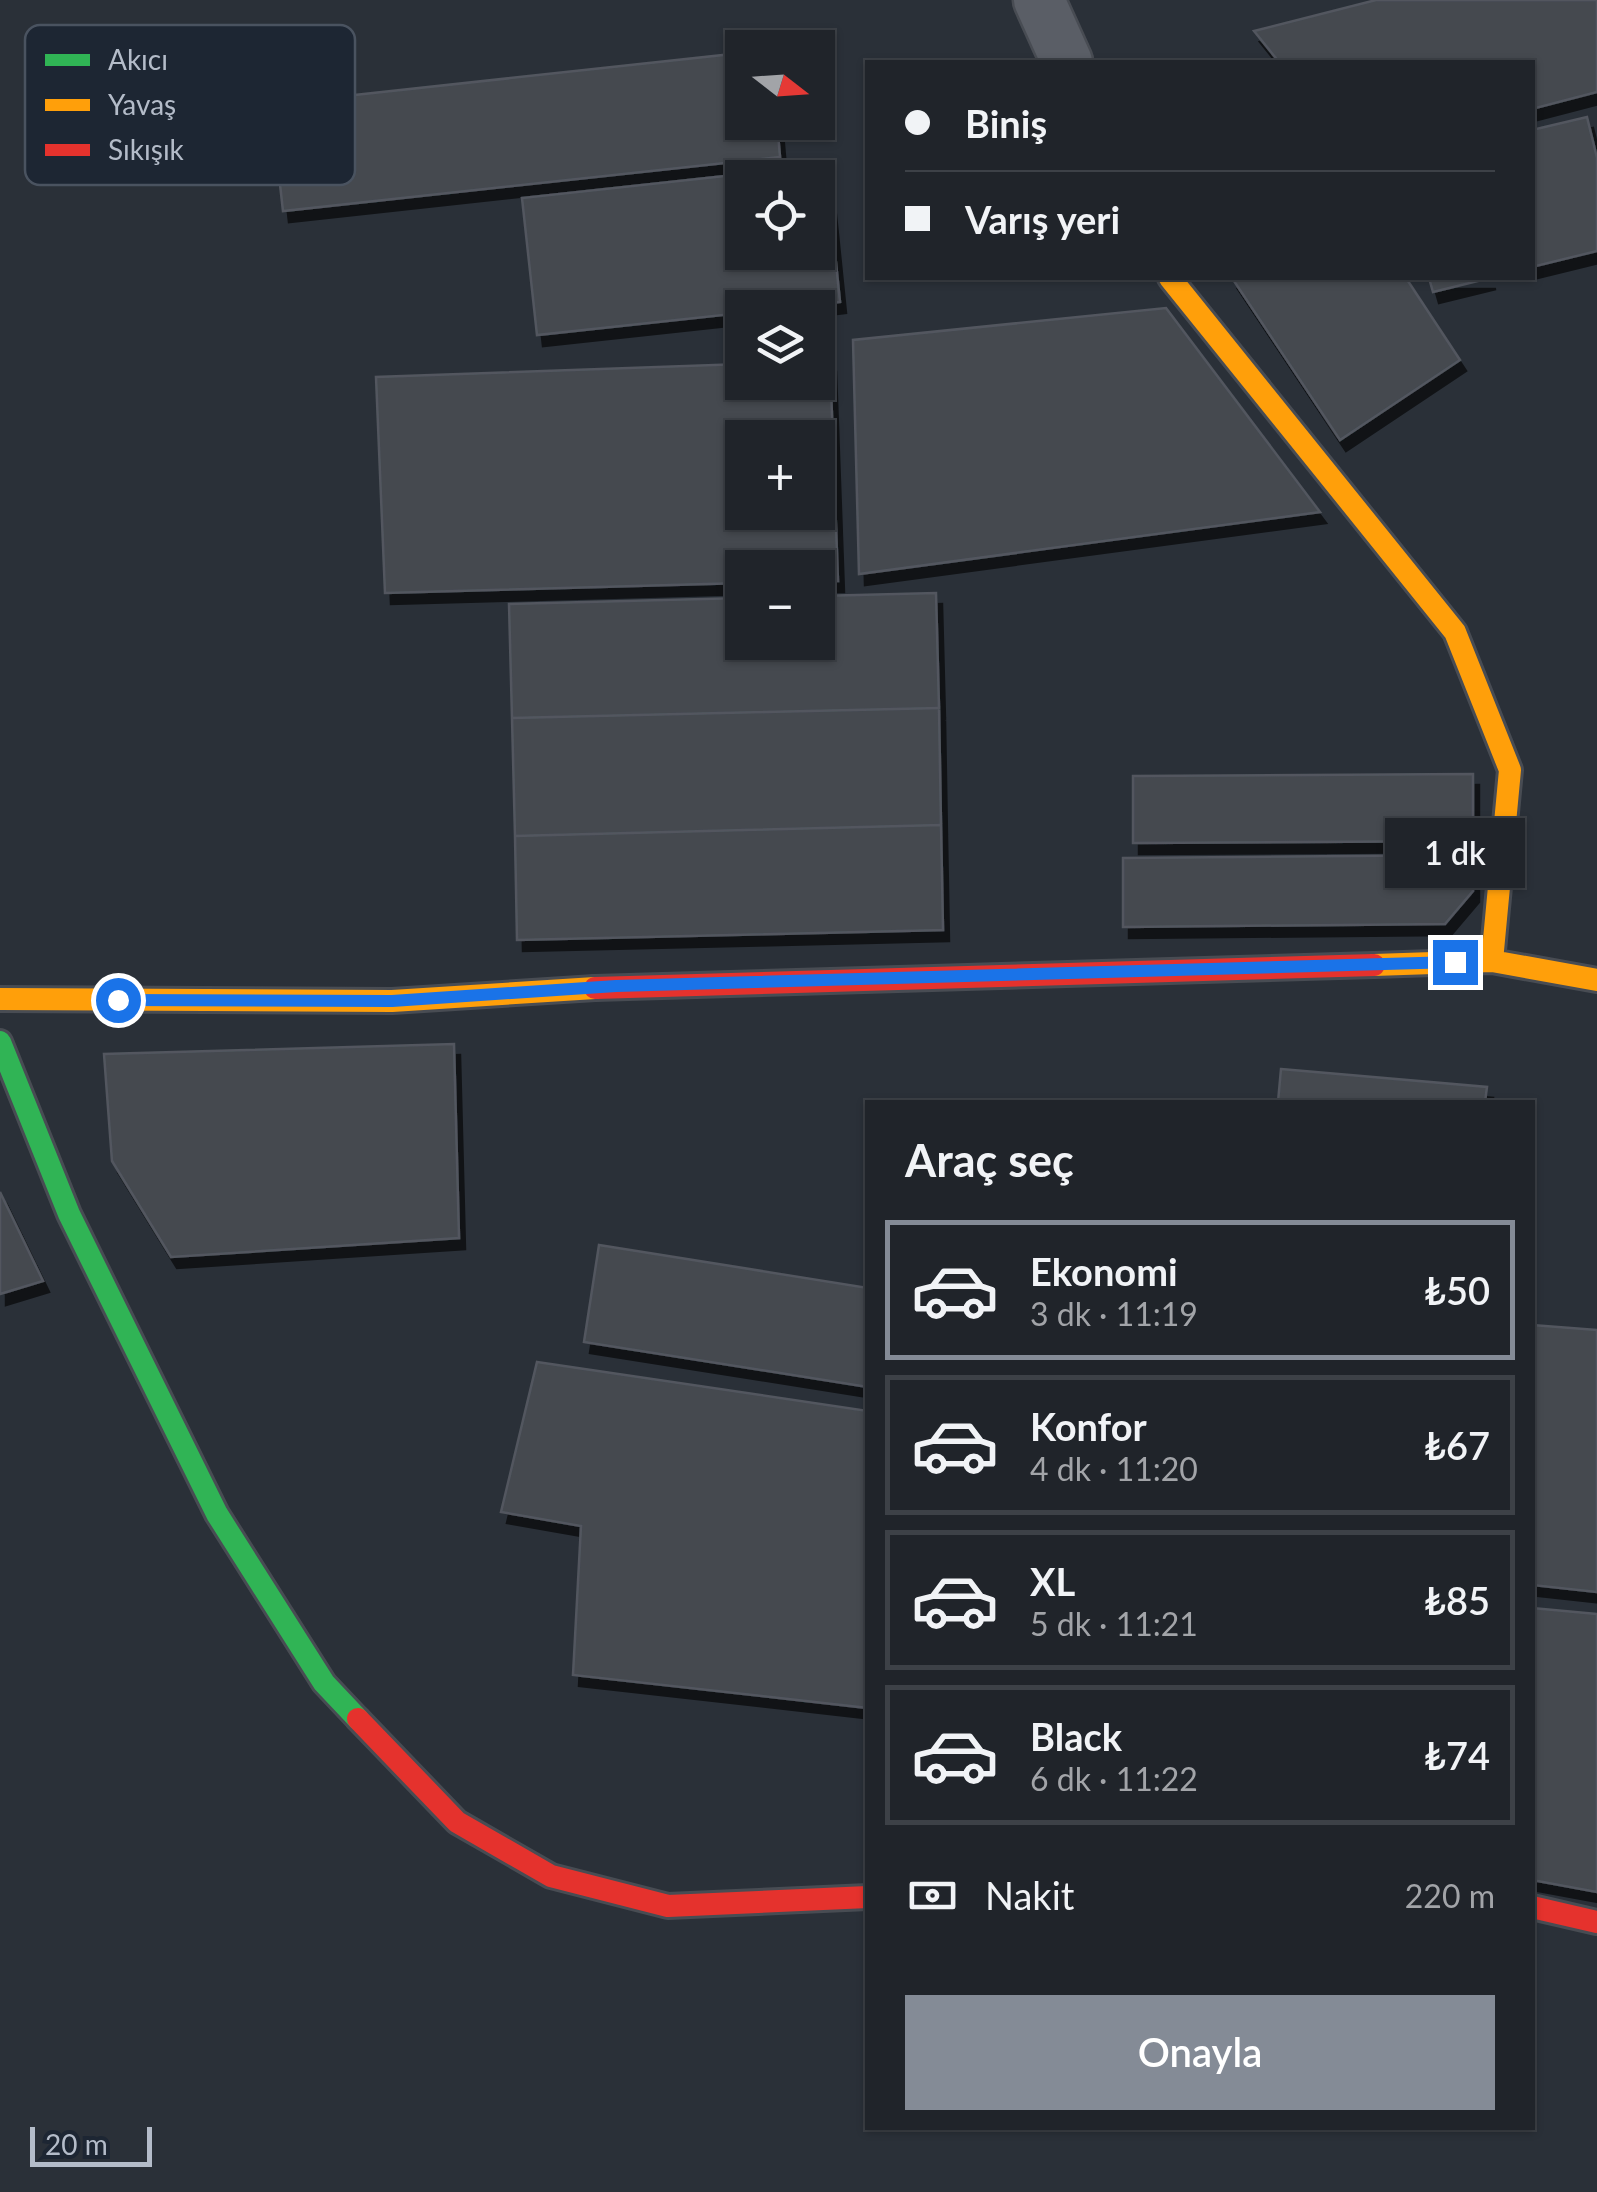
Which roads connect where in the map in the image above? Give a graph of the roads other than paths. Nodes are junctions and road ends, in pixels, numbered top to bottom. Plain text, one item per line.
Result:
1 (1040, 0) edge
2 (1067, 60) edge
3 (1172, 280) edge
4 (1492, 961) junction
5 (1597, 980) edge
6 (0, 999) edge
7 (0, 1042) edge
8 (865, 1897) edge
9 (1535, 1908) edge
10 (1597, 1922) edge

1 - 2 street
3 - 4 street
4 - 5 street
4 - 6 street
7 - 8 street
9 - 10 street

